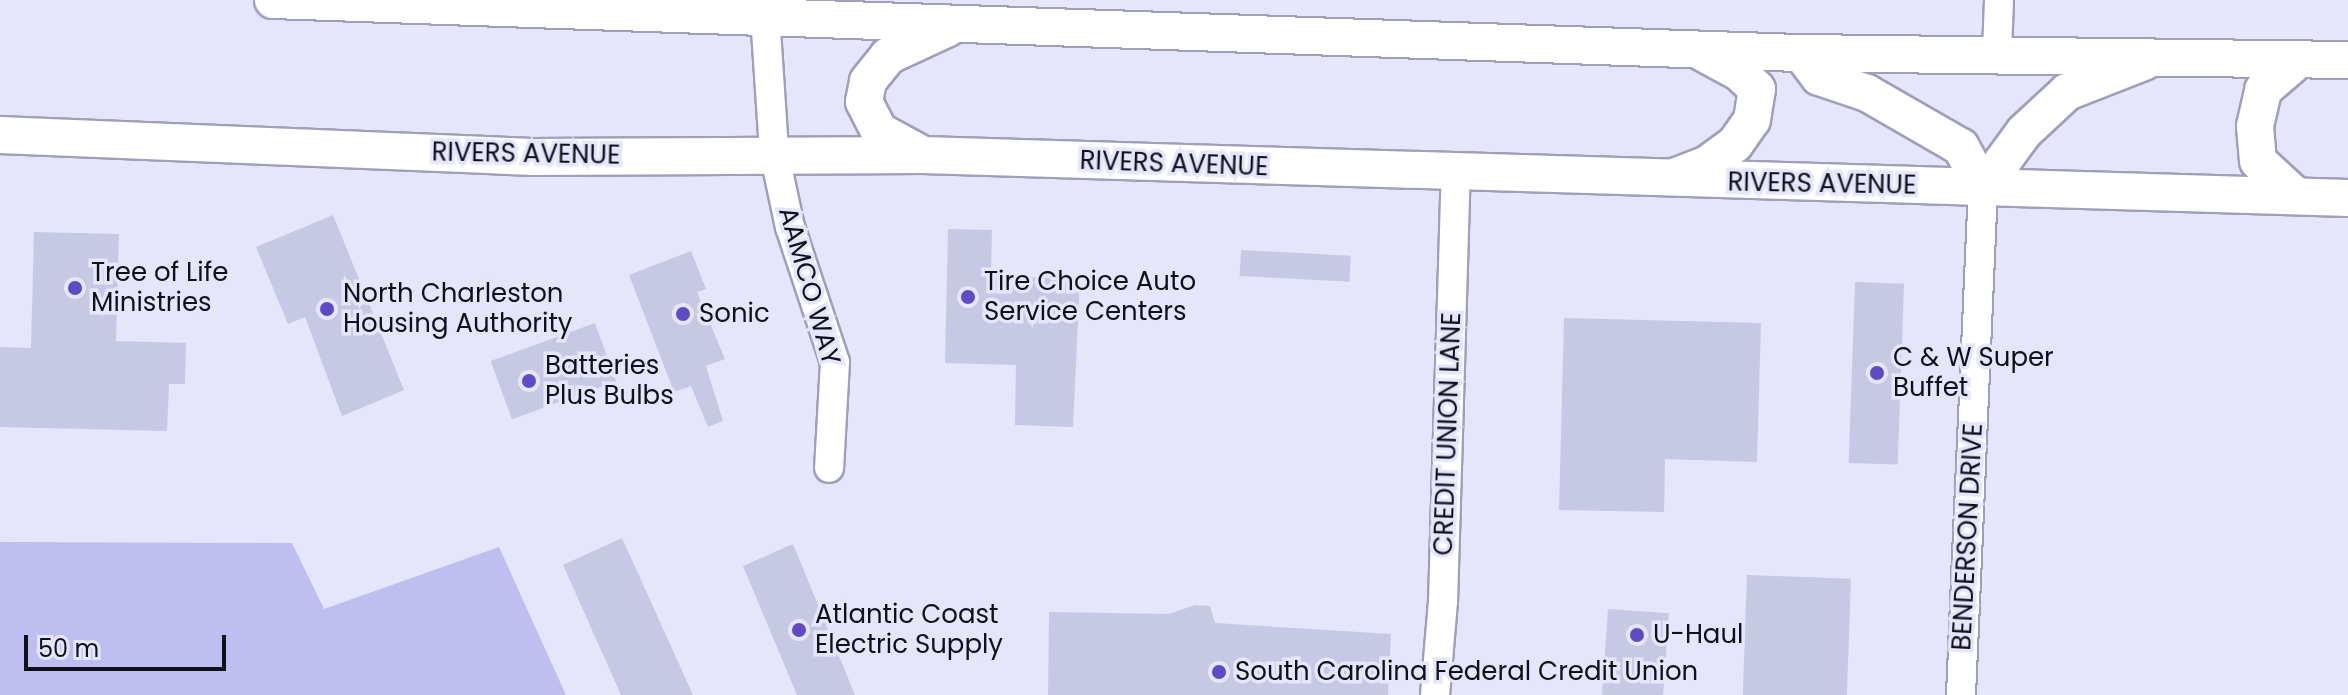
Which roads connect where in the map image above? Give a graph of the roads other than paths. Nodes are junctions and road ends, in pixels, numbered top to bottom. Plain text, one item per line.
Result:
1 (273, 0) edge
2 (1999, 0) edge
3 (766, 8) edge
4 (953, 26) junction
5 (1694, 49) junction
6 (1997, 52) junction
7 (1801, 53) junction
8 (2159, 57) junction
9 (2298, 60) junction
10 (2348, 60) edge
11 (0, 135) edge
12 (774, 152) junction
13 (923, 155) junction
14 (1456, 173) junction
15 (1665, 180) junction
16 (1983, 188) junction
17 (2295, 195) junction
18 (2348, 198) edge
19 (829, 468) dead end
20 (1435, 695) edge
21 (1961, 695) edge

1 - 3 main road
2 - 6 street
3 - 4 main road
3 - 12 street, AAMCO WAY
4 - 5 main road
4 - 13 main road
5 - 7 main road
5 - 15 main road
6 - 7 main road
6 - 8 main road
7 - 16 main road
8 - 9 main road
8 - 16 main road
9 - 10 main road
9 - 17 main road
11 - 12 main road, RIVERS AVENUE
12 - 13 main road, RIVERS AVENUE
12 - 19 street, AAMCO WAY
13 - 14 main road, RIVERS AVENUE
14 - 15 main road, RIVERS AVENUE
14 - 20 street, CREDIT UNION LANE
15 - 16 main road, RIVERS AVENUE
16 - 17 main road, RIVERS AVENUE
16 - 21 street, BENDERSON DRIVE
17 - 18 main road, RIVERS AVENUE

